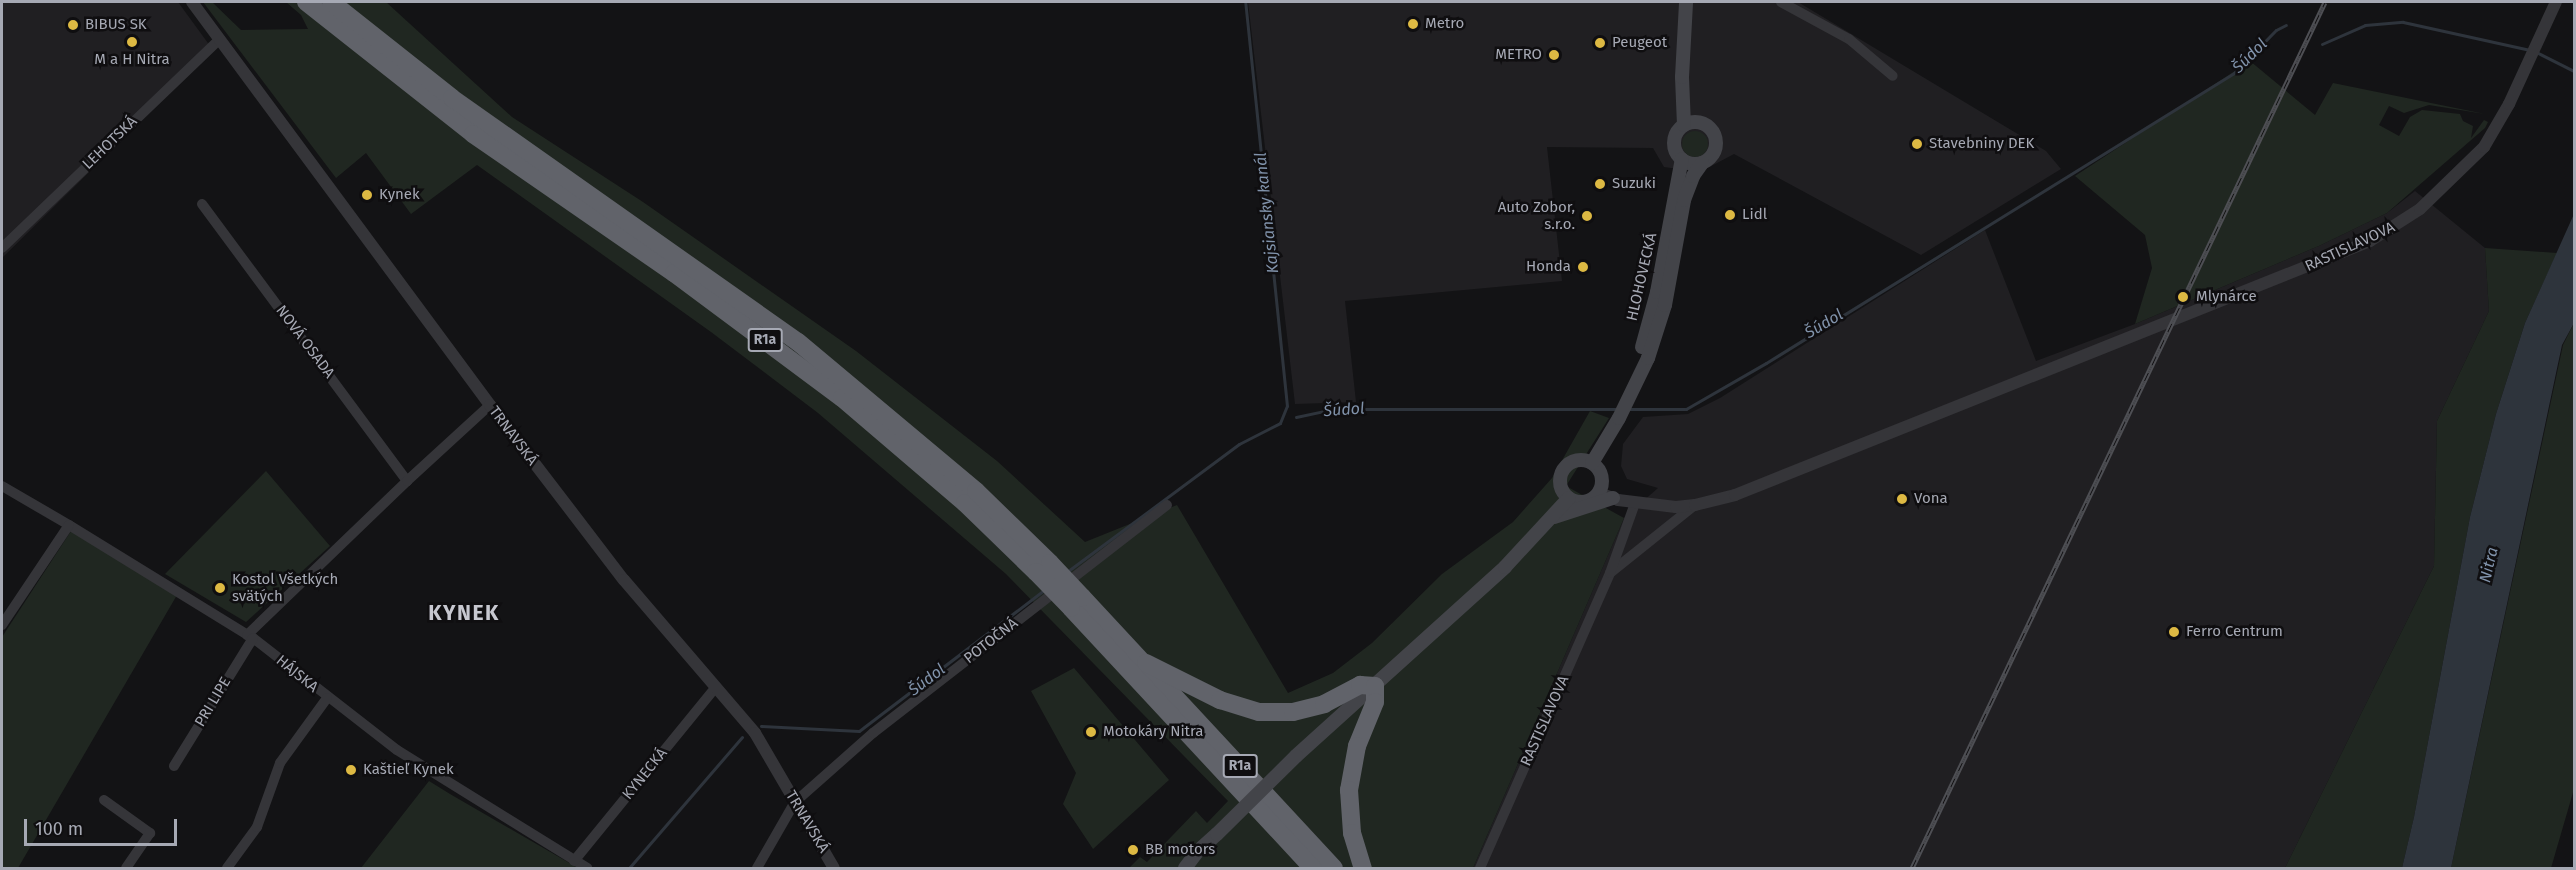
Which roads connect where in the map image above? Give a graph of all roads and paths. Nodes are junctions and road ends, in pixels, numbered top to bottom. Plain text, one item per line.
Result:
1 (192, 2) edge
2 (306, 2) edge
3 (331, 2) edge
4 (1686, 2) edge
5 (1781, 2) edge
6 (2556, 2) edge
7 (220, 39) junction
8 (1893, 76) dead end
9 (1682, 77) junction
10 (1699, 123) junction
11 (1684, 126) junction
12 (1682, 159) junction
13 (1702, 163) junction
14 (202, 204) dead end
15 (2, 248) edge
16 (1627, 401) junction
17 (490, 405) junction
18 (1592, 463) junction
19 (407, 481) junction
20 (2, 486) edge
21 (1599, 493) junction
22 (1569, 498) junction
23 (1613, 498) junction
24 (1635, 503) junction
25 (1167, 505) dead end
26 (1695, 505) junction
27 (1554, 517) junction
28 (69, 525) junction
29 (1043, 568) junction
30 (1610, 573) junction
31 (1077, 603) junction
32 (2, 625) edge
33 (250, 637) junction
34 (1146, 663) junction
35 (1375, 686) junction
36 (716, 687) junction
37 (327, 698) junction
38 (174, 766) dead end
39 (104, 800) dead end
40 (795, 802) junction
41 (1198, 852) junction
42 (574, 861) junction
43 (126, 868) edge
44 (227, 868) edge
45 (587, 868) edge
46 (757, 868) edge
47 (834, 868) edge
48 (1179, 868) edge
49 (1185, 868) edge
50 (1313, 868) edge
51 (1334, 868) edge
52 (1363, 868) edge
53 (1480, 868) edge

1 - 7 street, TRNAVSKÁ
2 - 29 highway, R1a
3 - 29 highway, R1a
4 - 9 main road
5 - 8 street
6 - 26 street, RASTISLAVOVA
7 - 15 street, LEHOTSKÁ
7 - 17 street, TRNAVSKÁ
9 - 10 main road
9 - 11 main road
10 - 11 main road
10 - 13 main road
11 - 12 main road
12 - 13 main road
12 - 16 main road, HLOHOVECKÁ
13 - 16 main road, HLOHOVECKÁ
14 - 19 street, NOVÁ OSADA
16 - 18 main road
17 - 19 street
17 - 36 street, TRNAVSKÁ
18 - 21 main road
18 - 22 main road
19 - 33 street
20 - 28 street, HÁJSKA
21 - 22 main road
21 - 23 street, RASTISLAVOVA
22 - 27 main road
23 - 24 street, RASTISLAVOVA
23 - 27 main road
24 - 26 street, RASTISLAVOVA
24 - 30 street, RASTISLAVOVA
25 - 40 street, POTOČNÁ
26 - 30 street, RASTISLAVOVA
27 - 35 main road
28 - 32 street
28 - 33 street, HÁJSKA
29 - 31 highway, R1a, bridge
30 - 53 street, RASTISLAVOVA
31 - 34 highway, R1a
31 - 50 highway, R1a
33 - 37 street, HÁJSKA
33 - 38 street, PRI LIPE
34 - 35 highway
34 - 51 highway, R1a
35 - 41 main road, bridge
35 - 52 highway
36 - 40 street, TRNAVSKÁ
36 - 42 street, KYNECKÁ
37 - 42 street, HÁJSKA
37 - 44 street
39 - 43 street
40 - 46 street, POTOČNÁ
40 - 47 street, TRNAVSKÁ
41 - 48 street
41 - 49 main road
42 - 45 street, HÁJSKA

